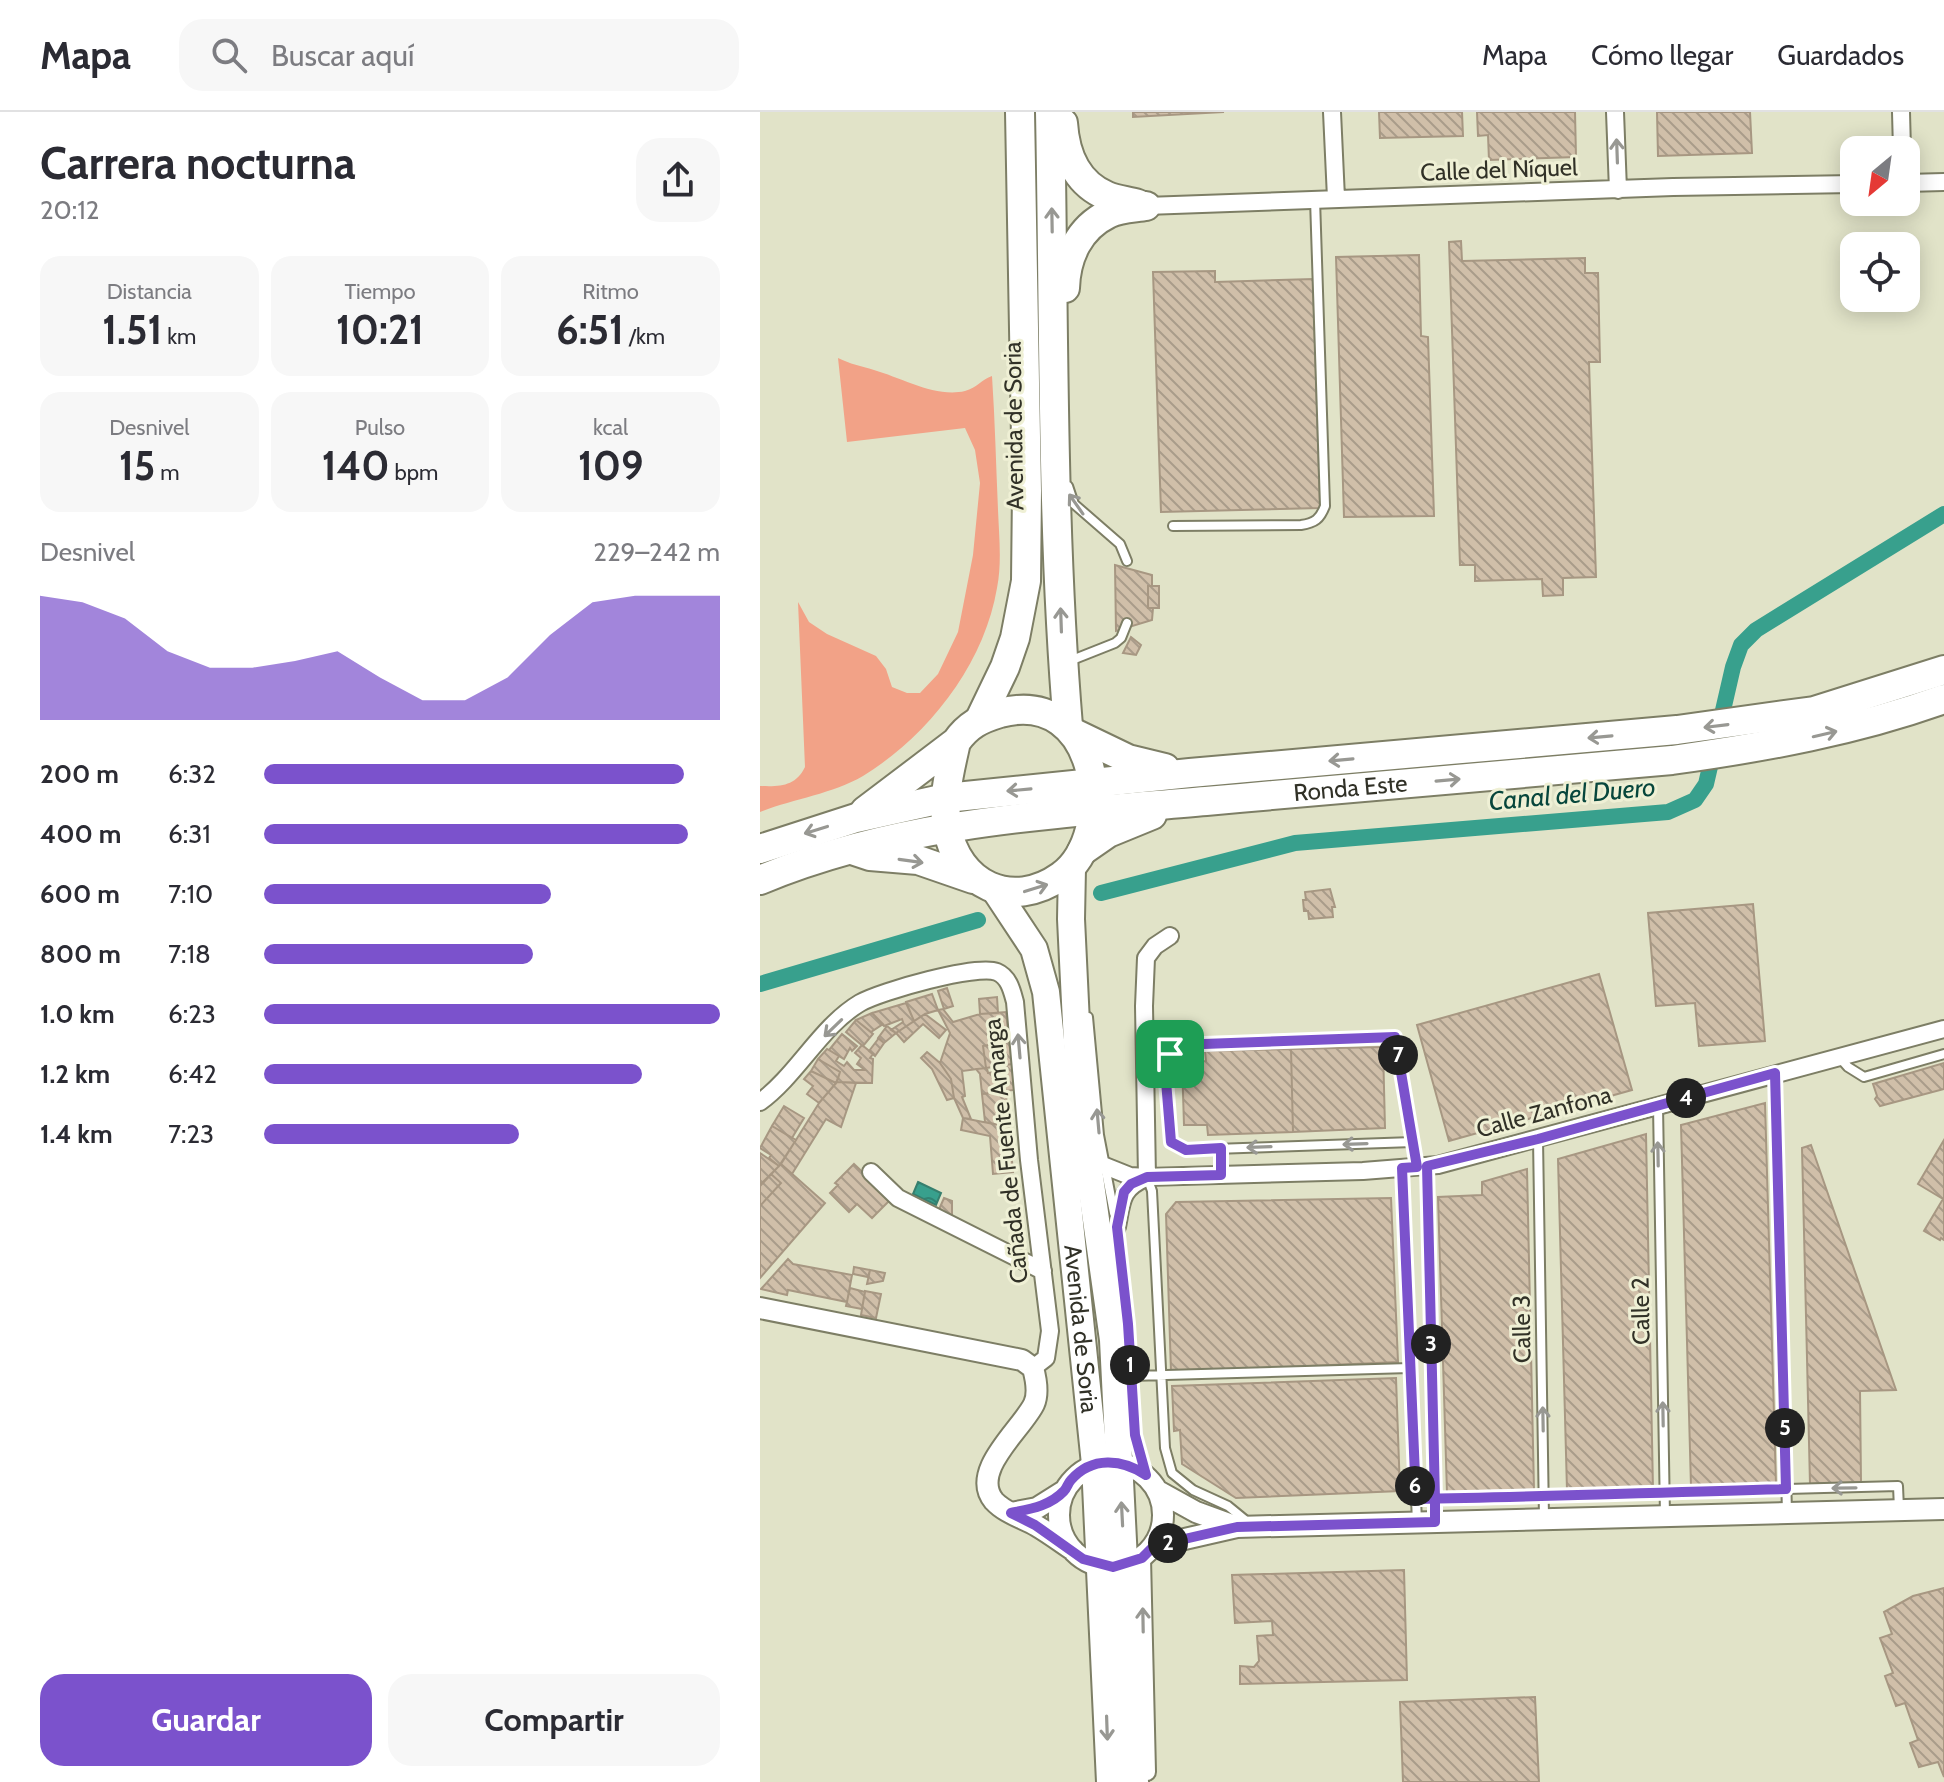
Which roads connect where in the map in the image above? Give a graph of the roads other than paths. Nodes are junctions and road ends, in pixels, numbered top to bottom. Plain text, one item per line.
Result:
1 (1020, 112) edge
2 (1050, 112) edge
3 (1063, 112) edge
4 (1332, 112) edge
5 (1615, 112) edge
6 (1901, 112) edge
7 (1902, 136) edge
8 (1944, 182) edge
9 (1920, 183) edge
10 (1840, 184) edge
11 (1618, 190) junction
12 (1336, 198) junction
13 (1315, 199) junction
14 (1146, 206) junction
15 (1056, 420) junction
16 (1065, 463) dead end
17 (1067, 478) dead end
18 (1016, 523) dead end
19 (1173, 526) dead end
20 (1127, 561) dead end
21 (1127, 623) dead end
22 (1006, 631) dead end
23 (1003, 642) dead end
24 (1063, 664) junction
25 (1944, 670) edge
26 (1944, 699) edge
27 (1072, 730) junction
28 (966, 731) junction
29 (1190, 773) junction
30 (1092, 797) junction
31 (946, 798) junction
32 (1182, 803) junction
33 (856, 818) junction
34 (947, 827) junction
35 (760, 849) edge
36 (847, 849) junction
37 (1077, 860) junction
38 (760, 880) edge
39 (984, 885) junction
40 (1071, 919) junction
41 (1170, 936) dead end
42 (1083, 962) dead end
43 (1088, 1009) dead end
44 (1944, 1029) edge
45 (1944, 1054) edge
46 (1840, 1058) junction
47 (1775, 1073) junction
48 (760, 1102) edge
49 (1658, 1105) junction
50 (1538, 1139) junction
51 (1413, 1142) junction
52 (1221, 1148) junction
53 (1105, 1166) junction
54 (1416, 1167) junction
55 (871, 1172) dead end
56 (1221, 1175) junction
57 (1147, 1177) junction
58 (1117, 1227) junction
59 (1043, 1271) junction
60 (760, 1308) edge
61 (1033, 1368) junction
62 (1410, 1368) junction
63 (1131, 1376) junction
64 (1160, 1376) junction
65 (1107, 1463) junction
66 (1152, 1483) junction
67 (1786, 1489) junction
68 (1064, 1491) junction
69 (1664, 1492) junction
70 (1544, 1497) junction
71 (1416, 1499) junction
72 (1435, 1499) junction
73 (1944, 1509) edge
74 (1899, 1510) junction
75 (1011, 1513) junction
76 (1787, 1513) junction
77 (1665, 1516) junction
78 (1544, 1519) junction
79 (1426, 1522) junction
80 (1245, 1527) junction
81 (1073, 1550) junction
82 (1131, 1559) junction
83 (1110, 1782) edge
84 (1135, 1782) edge
85 (1147, 1782) edge

1 - 28 highway, Avenida de Soria
15 -> 2 highway, Avenida de Soria
3 - 14 highway
4 - 12 street
11 -> 5 street
6 - 7 street
8 - 9 street
10 - 11 street, Calle del Níquel
11 - 12 street, Calle del Níquel
12 - 13 street, Calle del Níquel
13 - 14 street, Calle del Níquel
13 - 19 lane
14 - 15 highway
15 - 16 lane
24 -> 15 highway, Avenida de Soria
20 -> 17 lane
18 - 22 lane, Avenida de Soria
21 - 24 lane
23 - 28 lane
24 - 27 highway, Avenida de Soria
25 -> 29 highway, Ronda Este
32 -> 26 highway, Ronda Este
27 - 28 highway
27 - 29 highway
27 - 30 highway, Avenida de Soria
28 - 31 highway
28 - 33 highway
29 - 30 highway, Ronda Este
30 -> 31 highway, Ronda Este
30 - 32 highway, Ronda Este
30 - 34 highway, Ronda Este
30 - 37 highway
31 - 33 highway, Ronda Este
31 - 34 highway
32 - 37 highway
33 -> 35 highway, Ronda Este
34 - 36 highway, Ronda Este
34 - 39 highway
36 - 38 highway, Ronda Este
36 -> 39 highway
39 -> 37 highway
37 - 40 main road, Avenida de Soria
39 - 65 main road, Avenida de Soria
40 - 42 lane, Avenida de Soria
40 - 65 main road, Avenida de Soria
41 - 57 street
53 -> 43 lane, Avenida de Soria
44 - 46 street, Calle Zanfona
45 - 46 lane
46 - 47 street, Calle Zanfona
47 - 49 street, Calle Zanfona
47 - 67 lane
59 -> 48 street, Cañada de Fuente Amarga
49 - 50 street, Calle Zanfona
69 -> 49 lane, Calle 2
50 - 54 street, Calle Zanfona
70 -> 50 lane, Calle 3
51 -> 52 lane
51 - 52 lane
51 - 54 lane
52 - 56 lane
53 - 57 street, Calle Zanfona
53 - 58 lane, Avenida de Soria
54 - 56 street, Calle Zanfona
54 - 62 lane
54 - 72 lane
55 - 59 street
56 - 57 street, Calle Zanfona
57 - 58 street
57 - 64 lane
58 - 63 lane, Avenida de Soria
59 - 61 street, Cañada de Fuente Amarga
60 - 61 street
61 - 75 street
62 - 64 lane
62 - 71 lane
63 - 64 lane
63 - 66 lane, Avenida de Soria
64 - 80 lane
65 - 66 street
65 - 68 street
65 - 82 main road, Avenida de Soria
66 - 80 street
66 - 82 street
67 - 69 lane
74 -> 67 lane
67 - 76 lane
68 - 75 street
68 - 81 street
69 - 70 lane
69 - 77 lane, Calle 2
70 - 72 lane
70 - 78 lane, Calle 3
71 - 72 lane
71 - 79 lane
72 - 79 lane
73 - 74 street
74 - 76 street
75 - 81 street
76 - 77 street
77 - 78 street
78 - 79 street
79 - 80 street
80 - 82 street
81 - 82 street
82 -> 83 main road, Avenida de Soria
82 - 84 main road, Avenida de Soria
85 -> 82 street, Avenida de Soria

